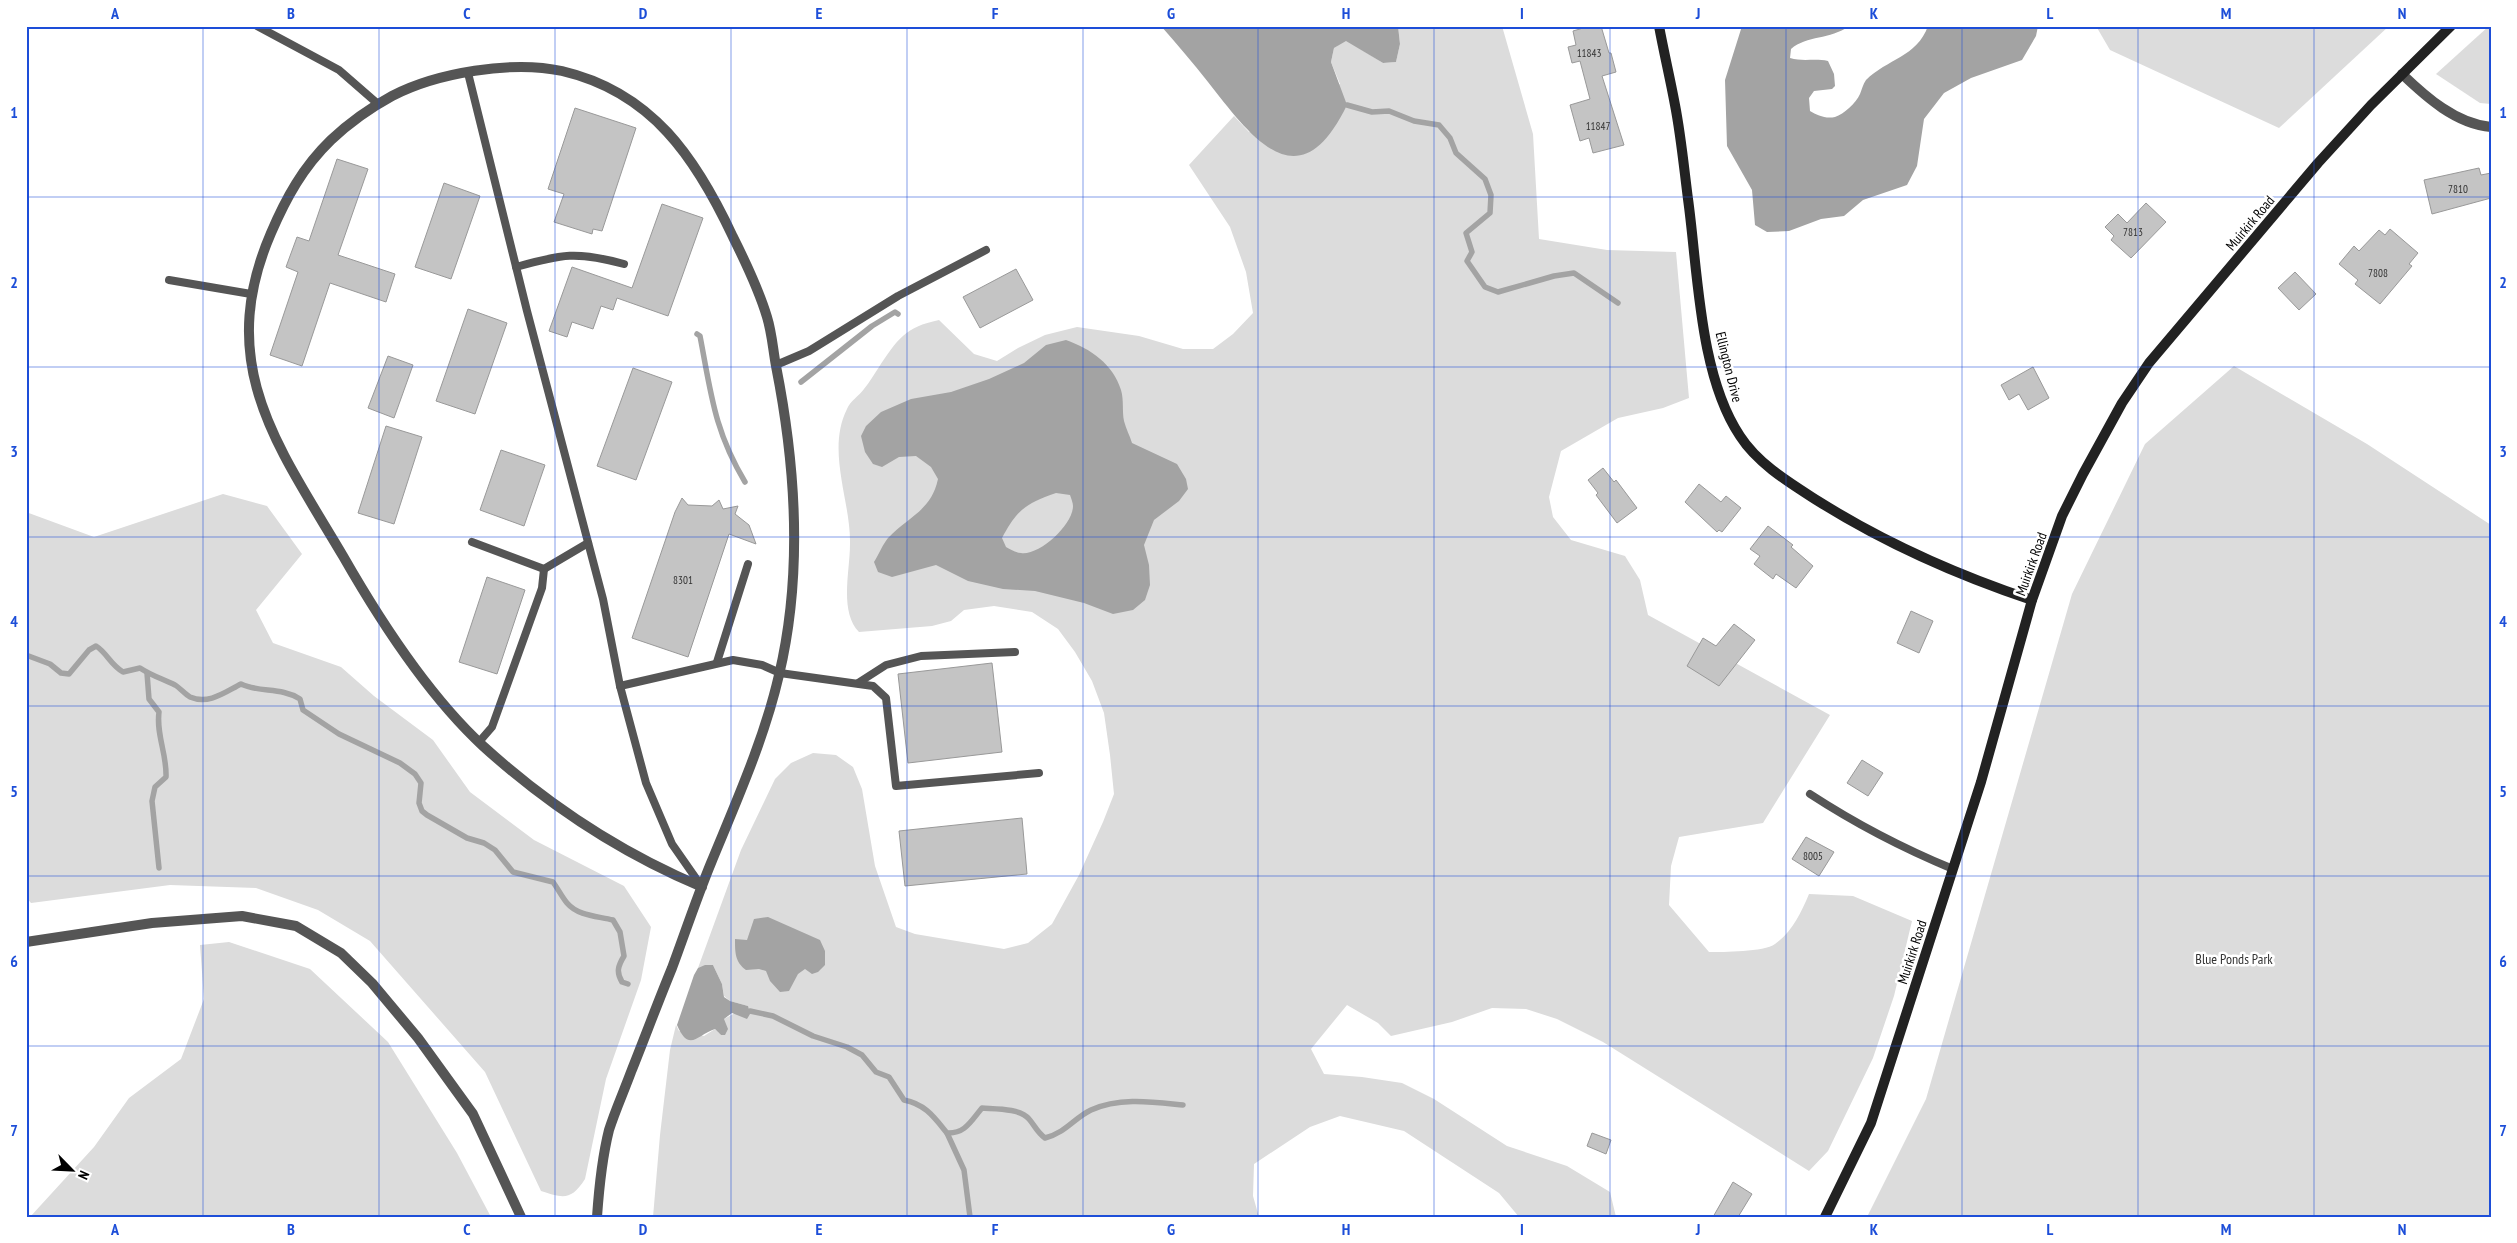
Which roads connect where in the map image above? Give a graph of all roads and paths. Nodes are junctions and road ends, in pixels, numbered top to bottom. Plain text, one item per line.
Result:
1 (257, 26) edge
2 (1659, 26) edge
3 (2451, 26) edge
4 (468, 73) junction
5 (2402, 74) junction
6 (378, 104) junction
7 (2491, 127) edge
8 (986, 250) dead end
9 (624, 264) dead end
10 (516, 266) junction
11 (170, 280) dead end
12 (251, 294) junction
13 (776, 365) junction
14 (472, 542) dead end
15 (588, 543) junction
16 (748, 564) dead end
17 (544, 569) junction
18 (2032, 600) junction
19 (1015, 652) dead end
20 (717, 662) junction
21 (780, 673) junction
22 (858, 683) junction
23 (620, 686) junction
24 (479, 742) junction
25 (1039, 773) dead end
26 (1810, 794) dead end
27 (1953, 869) junction
28 (702, 887) junction
29 (26, 942) edge
30 (520, 1217) edge
31 (597, 1217) edge
32 (1825, 1217) edge

1 - 6 lane
2 - 18 main road, Ellington Drive
3 - 5 main road, Muirkirk Road
4 - 6 street
4 - 10 lane
4 - 13 street
5 - 7 street
5 - 18 main road, Muirkirk Road
6 - 12 street
8 - 13 lane
9 - 10 lane
10 - 15 lane
11 - 12 lane
12 - 24 street
13 - 21 street
14 - 17 lane
15 - 17 lane
15 - 23 lane
16 - 20 lane
17 - 24 lane
18 - 27 main road, Muirkirk Road
19 - 22 lane
20 - 21 lane
20 - 23 lane
21 - 22 lane
21 - 28 street
22 - 25 lane
23 - 28 lane
24 - 28 street
26 - 27 lane
27 - 32 main road, Muirkirk Road
28 - 31 street
29 - 30 street

